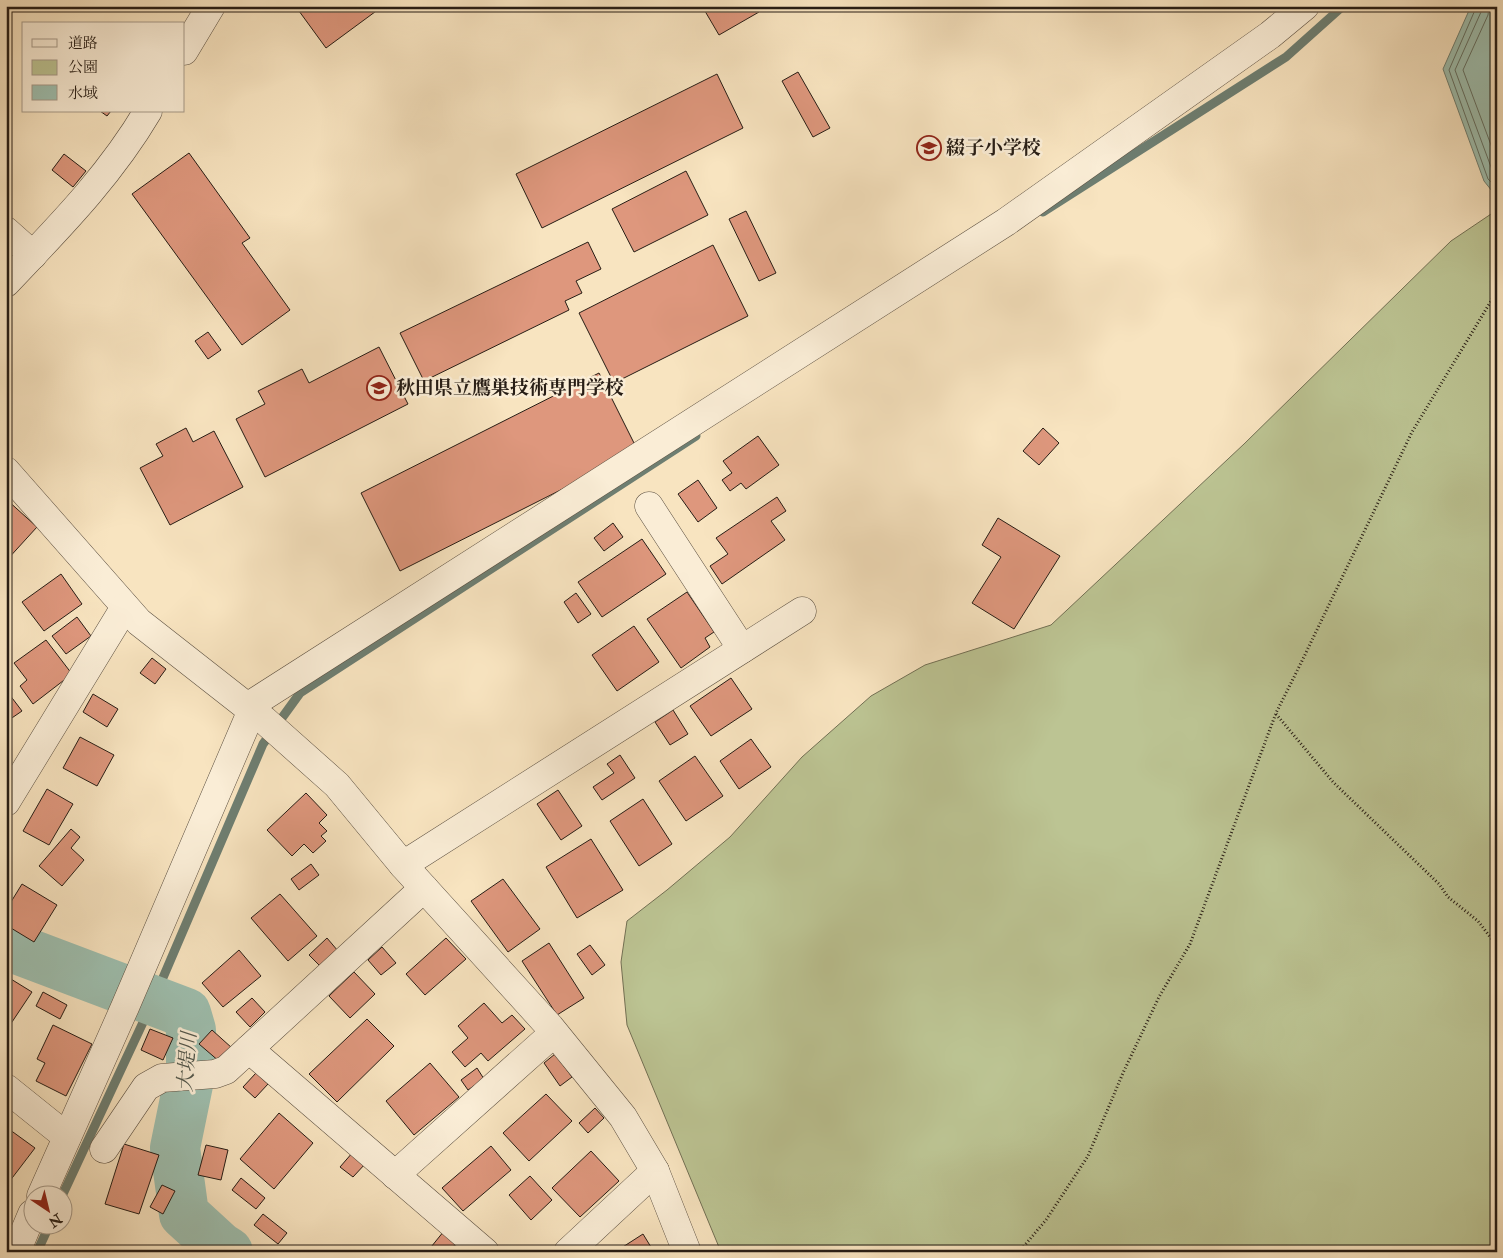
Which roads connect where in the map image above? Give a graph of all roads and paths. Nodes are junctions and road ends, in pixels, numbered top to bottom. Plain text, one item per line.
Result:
1 (211, 6) edge
2 (1305, 6) edge
3 (185, 49) edge
4 (147, 112) edge
5 (6, 231) edge
6 (33, 254) junction
7 (6, 283) edge
8 (1497, 291) edge
9 (6, 471) edge
10 (649, 506) dead end
11 (125, 607) junction
12 (802, 611) dead end
13 (742, 649) junction
14 (1276, 713) junction
15 (261, 718) junction
16 (6, 802) edge
17 (403, 865) junction
18 (424, 888) junction
19 (1497, 946) edge
20 (554, 1033) junction
21 (249, 1049) junction
22 (6, 1088) edge
23 (67, 1137) junction
24 (104, 1149) dead end
25 (655, 1171) junction
26 (395, 1174) junction
27 (45, 1186) edge
28 (23, 1236) edge
29 (16, 1252) edge
30 (485, 1252) edge
31 (568, 1252) edge
32 (687, 1252) edge
33 (1019, 1252) edge

1 - 3 street
2 - 15 street
4 - 6 street
5 - 6 street
6 - 7 street
8 - 14 path
9 - 11 street
10 - 13 street
11 - 15 street
11 - 16 street
12 - 13 street
13 - 17 street
14 - 19 path
14 - 33 path
15 - 17 street
15 - 23 street
17 - 18 street
18 - 20 street
18 - 21 street
20 - 25 street
20 - 26 street
21 - 24 street
21 - 26 street
22 - 23 street
23 - 27 street
25 - 31 street
25 - 32 street
26 - 30 street
28 - 29 street

